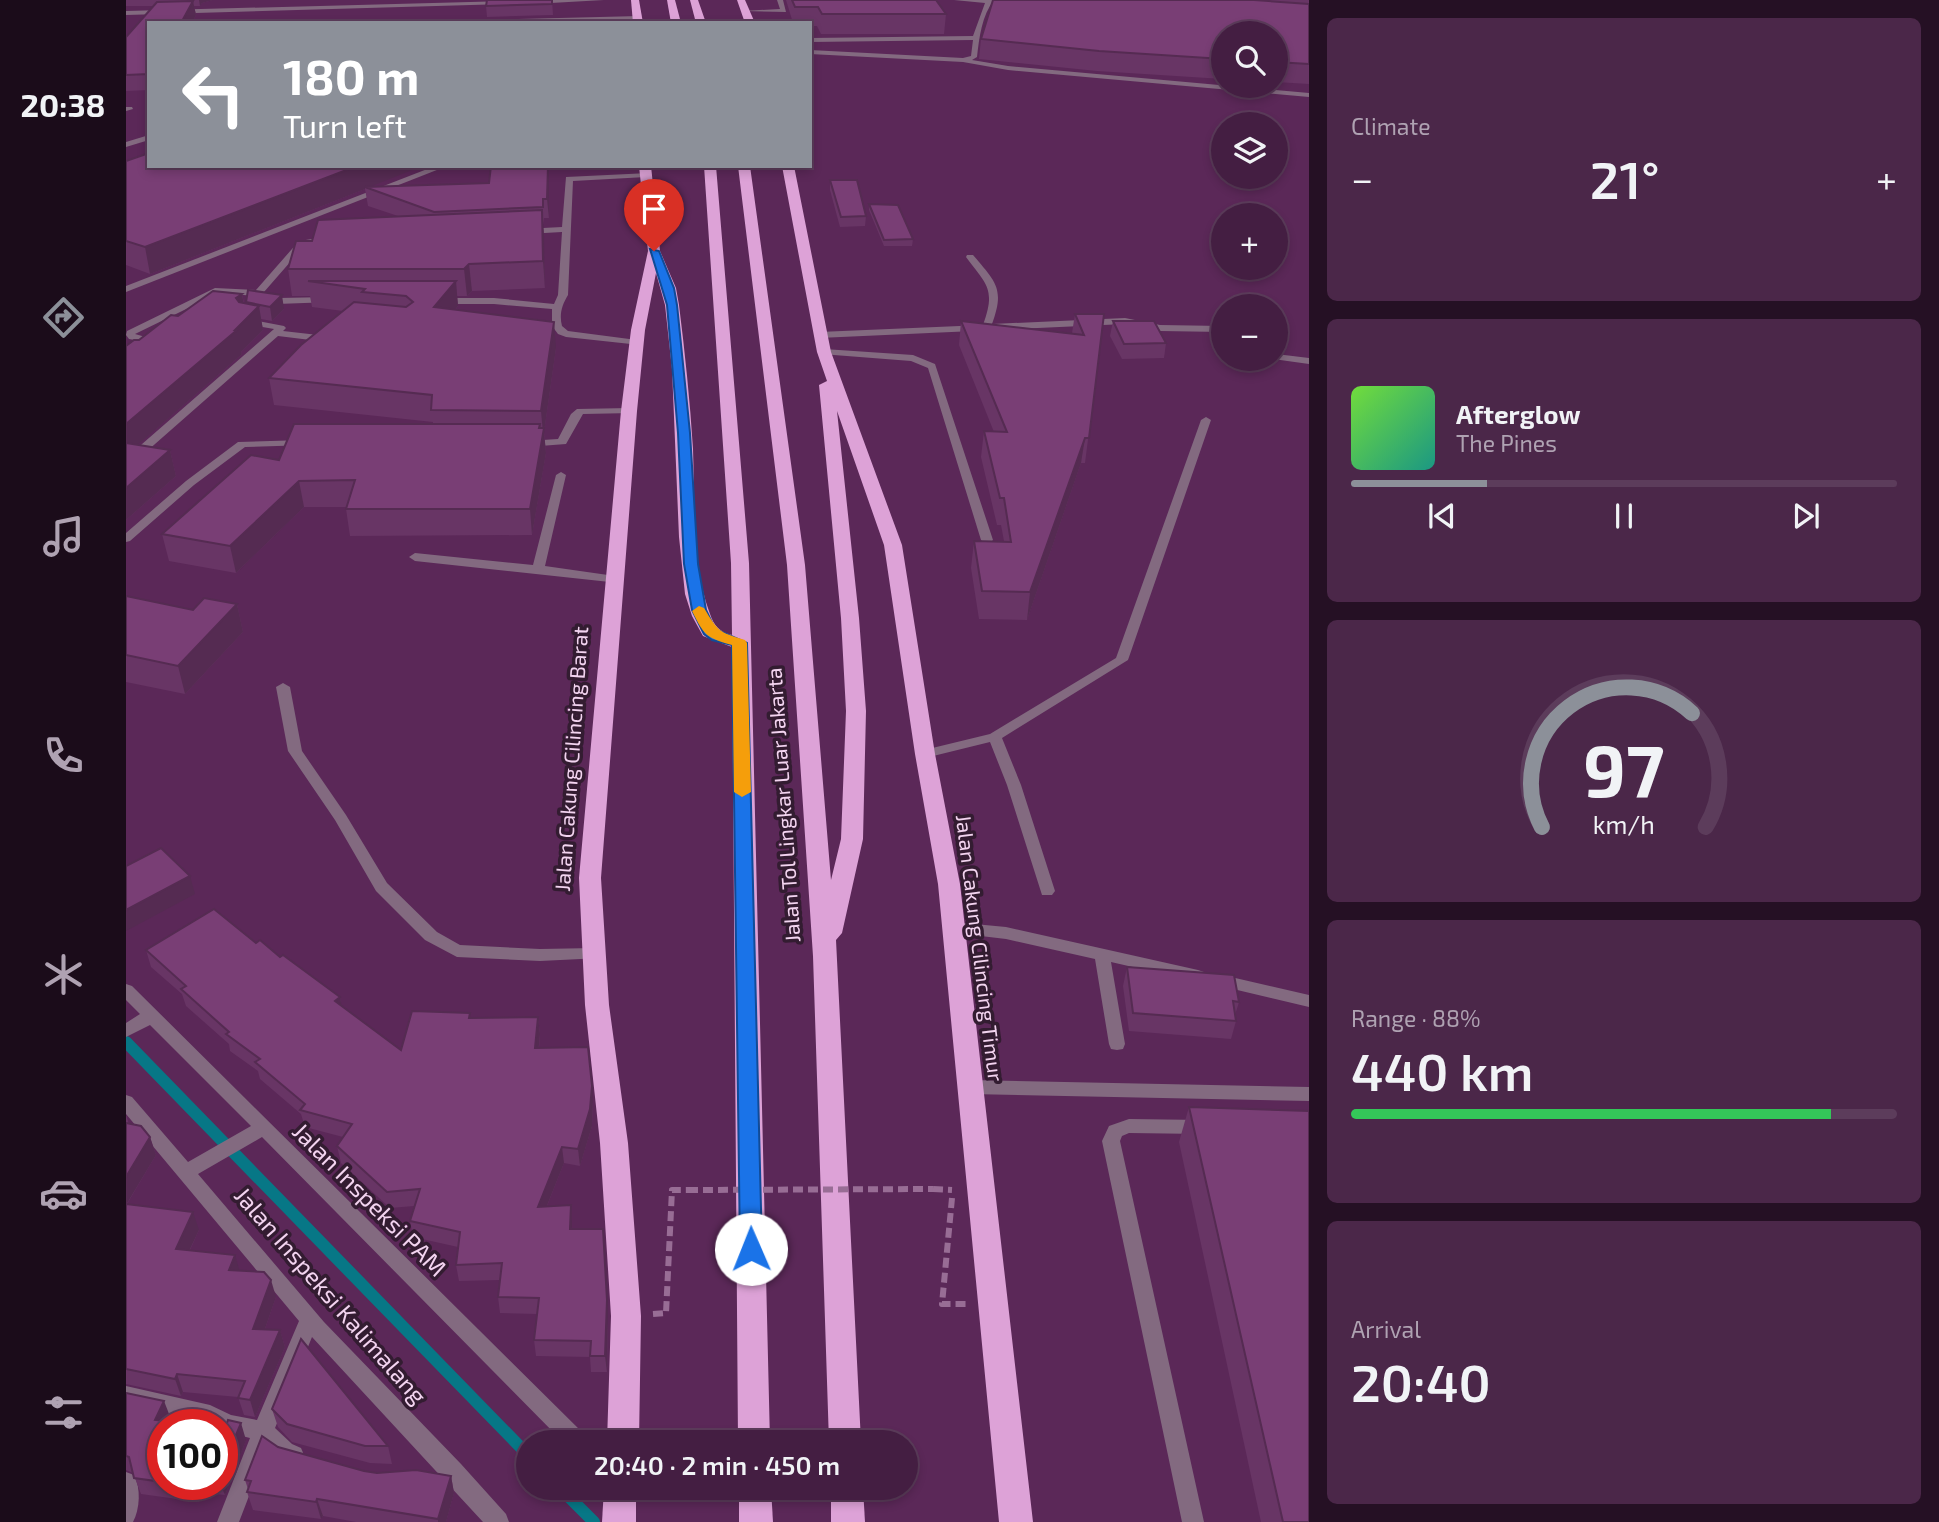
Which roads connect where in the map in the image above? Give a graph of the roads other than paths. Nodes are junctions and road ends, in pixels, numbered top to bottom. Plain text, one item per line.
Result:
1 (553, 0) edge
2 (588, 0) edge
3 (601, 0) edge
4 (635, 0) edge
5 (671, 0) edge
6 (694, 0) edge
7 (741, 0) edge
8 (779, 0) edge
9 (957, 0) edge
10 (581, 1) edge
11 (990, 1) edge
12 (425, 2) edge
13 (469, 2) edge
14 (517, 2) edge
15 (529, 2) edge
16 (784, 10) junction
17 (746, 11) junction
18 (157, 12) junction
19 (126, 13) edge
20 (638, 20) edge
21 (150, 21) edge
22 (576, 21) edge
23 (676, 21) edge
24 (700, 21) edge
25 (749, 21) edge
26 (788, 21) edge
27 (976, 38) junction
28 (812, 40) edge
29 (812, 52) edge
30 (963, 60) junction
31 (1309, 96) edge
32 (147, 137) edge
33 (126, 138) edge
34 (138, 140) junction
35 (126, 145) edge
36 (438, 168) edge
37 (710, 168) edge
38 (744, 168) edge
39 (788, 168) edge
40 (646, 171) edge
41 (565, 229) junction
42 (510, 232) edge
43 (343, 239) edge
44 (654, 251) junction
45 (971, 257) dead end
46 (126, 289) edge
47 (258, 293) junction
48 (345, 300) edge
49 (426, 301) edge
50 (557, 307) junction
51 (248, 322) edge
52 (987, 326) junction
53 (1211, 329) edge
54 (276, 333) junction
55 (335, 337) edge
56 (153, 342) edge
57 (637, 343) junction
58 (821, 343) junction
59 (1288, 358) edge
60 (1309, 360) edge
61 (629, 411) junction
62 (1206, 420) dead end
63 (279, 443) junction
64 (321, 443) edge
65 (516, 443) edge
66 (275, 455) dead end
67 (126, 464) edge
68 (561, 475) dead end
69 (126, 538) edge
70 (987, 540) edge
71 (415, 557) dead end
72 (538, 569) junction
73 (615, 580) junction
74 (740, 643) junction
75 (283, 687) dead end
76 (995, 737) junction
77 (925, 754) junction
78 (1047, 891) dead end
79 (953, 928) junction
80 (595, 954) junction
81 (1102, 954) junction
82 (825, 956) junction
83 (126, 990) edge
84 (1309, 1001) edge
85 (139, 1023) edge
86 (1117, 1044) dead end
87 (970, 1087) junction
88 (1309, 1094) edge
89 (126, 1102) edge
90 (1226, 1127) edge
91 (255, 1132) junction
92 (191, 1169) junction
93 (310, 1320) junction
94 (126, 1396) edge
95 (565, 1430) edge
96 (624, 1430) edge
97 (754, 1430) edge
98 (845, 1430) edge
99 (262, 1431) junction
100 (313, 1461) edge
101 (453, 1471) junction
102 (425, 1474) edge
103 (126, 1482) edge
104 (755, 1500) edge
105 (847, 1500) edge
106 (126, 1514) edge
107 (228, 1522) edge
108 (498, 1522) edge
109 (756, 1522) edge
110 (848, 1522) edge
111 (1016, 1522) edge
112 (1193, 1522) edge

1 - 10 street
1 - 15 street
2 - 3 street
2 - 10 street
4 - 20 highway
5 - 23 highway
6 - 24 highway
7 - 17 highway
8 - 16 street
9 - 11 street
11 - 27 street
12 - 13 street
12 - 18 street
13 - 14 street
16 - 17 street
16 - 26 street
17 - 25 highway
18 - 19 street
18 - 21 street
20 - 22 street
27 - 28 street
27 - 30 street
29 - 30 street
30 - 31 street
32 - 34 street
33 - 34 street
34 - 35 street
36 - 46 street
37 - 74 highway, Jalan Tol Lingkar Luar Jakarta
38 - 82 highway, Jalan Tol Lingkar Luar Jakarta
39 - 58 highway
40 - 41 street
40 - 44 highway, Jalan Cakung Cilincing Barat
41 - 42 street
41 - 50 street
43 - 47 street
44 - 57 highway, Jalan Cakung Cilincing Barat
44 - 74 highway
45 - 52 street
47 - 48 street
47 - 56 street
49 - 50 street
50 - 57 street
51 - 54 street
52 - 53 street
52 - 58 street
54 - 55 street
54 - 67 street
57 - 61 highway, Jalan Cakung Cilincing Barat
58 - 70 street
58 - 77 highway, Jalan Cakung Cilincing Timur
58 - 82 highway
59 - 60 street
61 - 65 street
61 - 73 highway, Jalan Cakung Cilincing Barat
62 - 76 street
63 - 64 street
63 - 66 street
63 - 69 street
68 - 72 street
71 - 72 street
72 - 73 street
73 - 80 highway, Jalan Cakung Cilincing Barat
74 - 97 highway, Jalan Tol Lingkar Luar Jakarta
75 - 80 street
76 - 77 street
76 - 78 street
77 - 79 highway, Jalan Cakung Cilincing Timur
79 - 81 street
79 - 87 highway, Jalan Cakung Cilincing Timur
80 - 96 highway, Jalan Cakung Cilincing Barat
81 - 84 street
81 - 86 street
82 - 98 highway, Jalan Tol Lingkar Luar Jakarta
83 - 85 street, Jalan Inspeksi PAM
85 - 91 street, Jalan Inspeksi PAM
87 - 88 street
87 - 111 highway, Jalan Cakung Cilincing Timur
89 - 92 street, Jalan Inspeksi Kalimalang
90 - 112 street
91 - 92 street
91 - 95 street, Jalan Inspeksi PAM
92 - 93 street, Jalan Inspeksi Kalimalang
93 - 99 street
93 - 101 street, Jalan Inspeksi Kalimalang
94 - 99 street
99 - 100 street
99 - 107 street
101 - 102 street
101 - 108 street, Jalan Inspeksi Kalimalang
103 - 106 street
104 - 109 highway
105 - 110 highway

